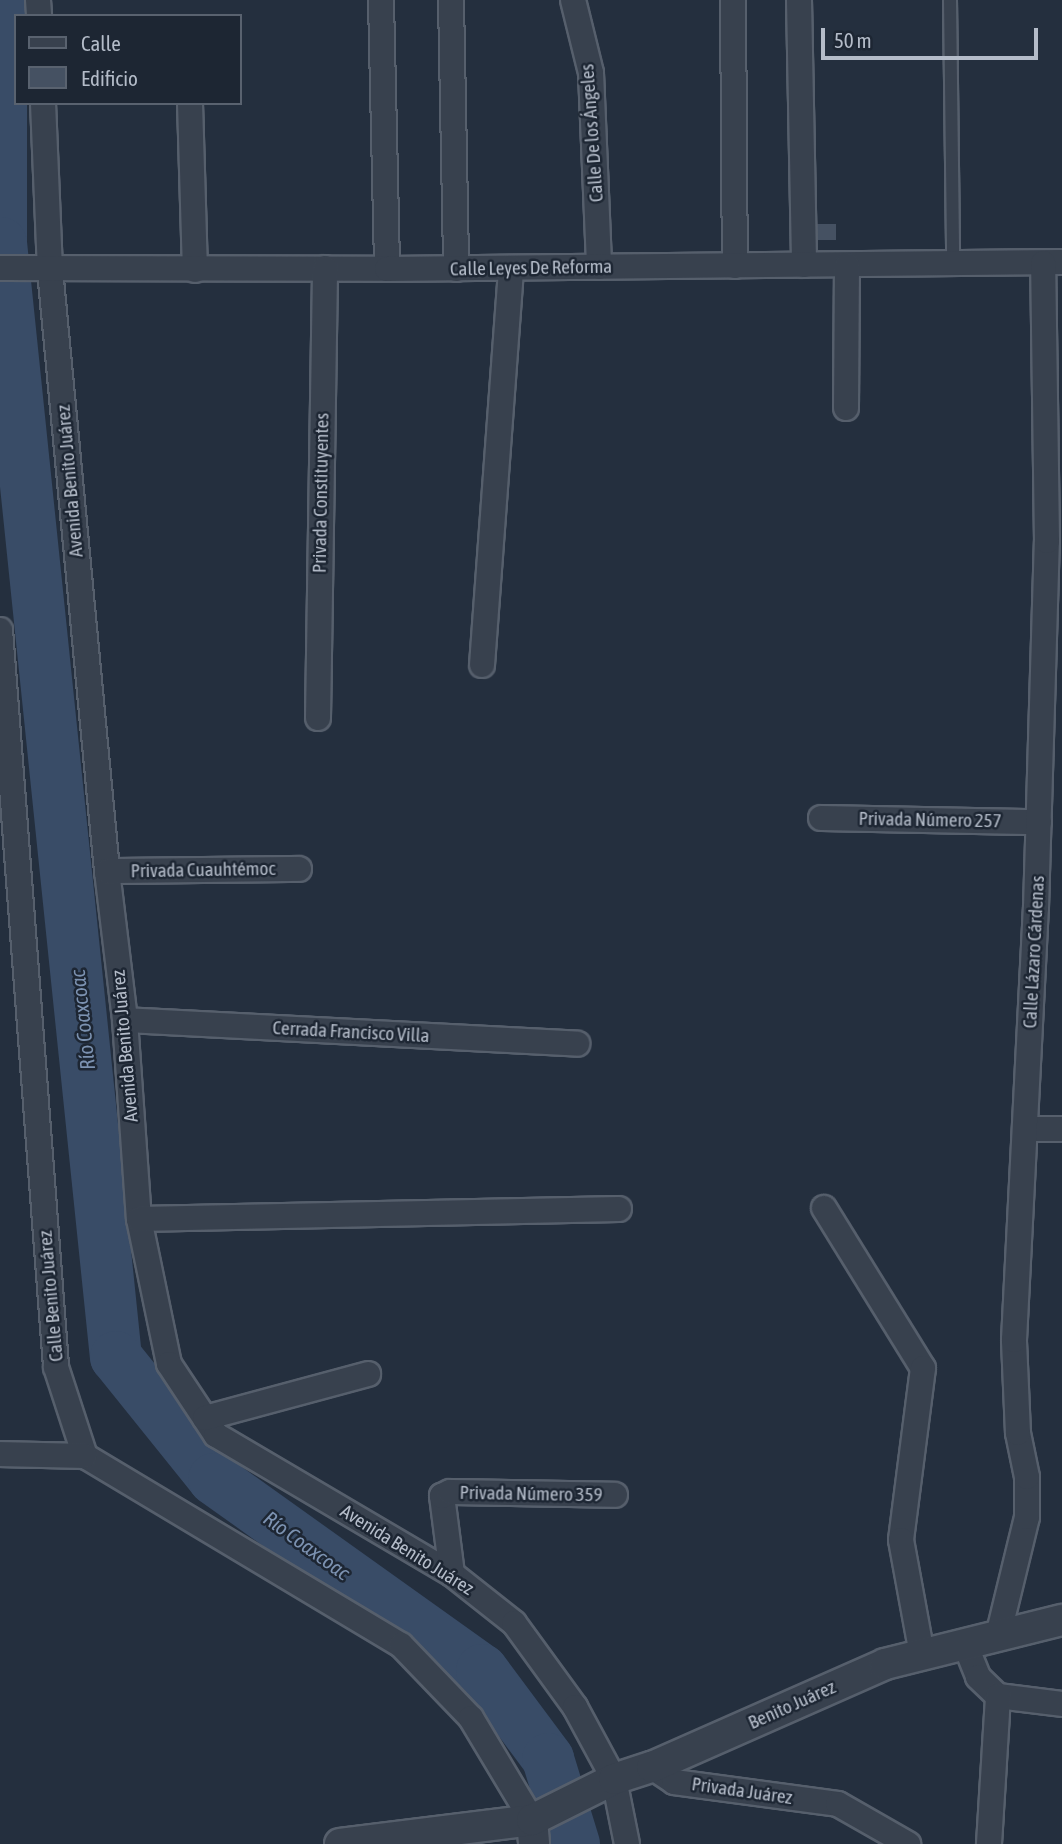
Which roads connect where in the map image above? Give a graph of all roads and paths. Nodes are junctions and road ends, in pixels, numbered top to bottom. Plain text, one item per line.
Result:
1 (381, 0) edge
2 (451, 0) edge
3 (573, 0) edge
4 (733, 0) edge
5 (799, 0) edge
6 (950, 0) edge
7 (43, 105) edge
8 (190, 105) edge
9 (1052, 263) edge
10 (953, 264) junction
11 (804, 265) junction
12 (847, 265) junction
13 (735, 266) junction
14 (599, 267) junction
15 (325, 268) junction
16 (511, 268) junction
17 (387, 269) junction
18 (456, 269) junction
19 (12, 270) edge
20 (50, 270) junction
21 (195, 270) junction
22 (846, 408) dead end
23 (0, 630) edge
24 (482, 665) dead end
25 (318, 718) dead end
26 (8, 817) edge
27 (821, 818) dead end
28 (1040, 822) junction
29 (299, 869) dead end
30 (107, 871) junction
31 (125, 1020) junction
32 (577, 1044) dead end
33 (1025, 1129) junction
34 (1062, 1129) edge
35 (824, 1208) dead end
36 (619, 1209) dead end
37 (139, 1219) junction
38 (368, 1374) dead end
39 (205, 1418) junction
40 (0, 1454) edge
41 (85, 1456) junction
42 (615, 1495) dead end
43 (452, 1574) junction
44 (1062, 1620) edge
45 (998, 1636) junction
46 (965, 1644) junction
47 (922, 1654) junction
48 (998, 1696) junction
49 (1062, 1704) edge
50 (652, 1767) junction
51 (614, 1779) junction
52 (540, 1825) edge
53 (341, 1844) edge
54 (627, 1844) edge
55 (908, 1844) edge
56 (989, 1844) edge

1 - 17 street
2 - 18 street
3 - 14 street, Calle De los Ángeles
4 - 13 street
5 - 11 street
6 - 10 lane
7 - 20 street, Avenida Benito Juárez
8 - 21 street
9 - 10 street, Calle Leyes De Reforma
9 - 28 street, Calle Lázaro Cárdenas
10 - 12 street, Calle Leyes De Reforma
11 - 12 street, Calle Leyes De Reforma
11 - 13 street, Calle Leyes De Reforma
12 - 22 street
13 - 14 street, Calle Leyes De Reforma
14 - 16 street, Calle Leyes De Reforma
15 - 17 street, Calle Leyes De Reforma
15 - 21 street, Calle Leyes De Reforma
15 - 25 street, Privada Constituyentes
16 - 18 street, Calle Leyes De Reforma
16 - 24 street
17 - 18 street, Calle Leyes De Reforma
19 - 20 street, Calle Leyes De Reforma
20 - 21 street, Calle Leyes De Reforma
20 - 30 street, Avenida Benito Juárez
23 - 26 street, Calle Benito Juárez
26 - 41 street, Calle Benito Juárez
27 - 28 street, Privada Número 257
28 - 33 street, Calle Lázaro Cárdenas
29 - 30 street, Privada Cuauhtémoc
30 - 31 street, Avenida Benito Juárez
31 - 32 street, Cerrada Francisco Villa
31 - 37 street, Avenida Benito Juárez
33 - 34 street
33 - 45 street, Calle Lázaro Cárdenas
35 - 47 street
36 - 37 street
37 - 39 street, Avenida Benito Juárez
38 - 39 street
39 - 43 street, Avenida Benito Juárez
40 - 41 street
41 - 52 street
42 - 43 street, Privada Número 359
43 - 51 street, Avenida Benito Juárez
44 - 45 street, Benito Juárez
45 - 46 street, Benito Juárez
46 - 47 street, Benito Juárez
46 - 48 street
47 - 50 street, Benito Juárez
48 - 49 street
48 - 56 street
50 - 51 street, Benito Juárez
50 - 55 street, Privada Juárez
51 - 52 street, Benito Juárez
51 - 54 street, Avenida Benito Juárez
52 - 53 street

